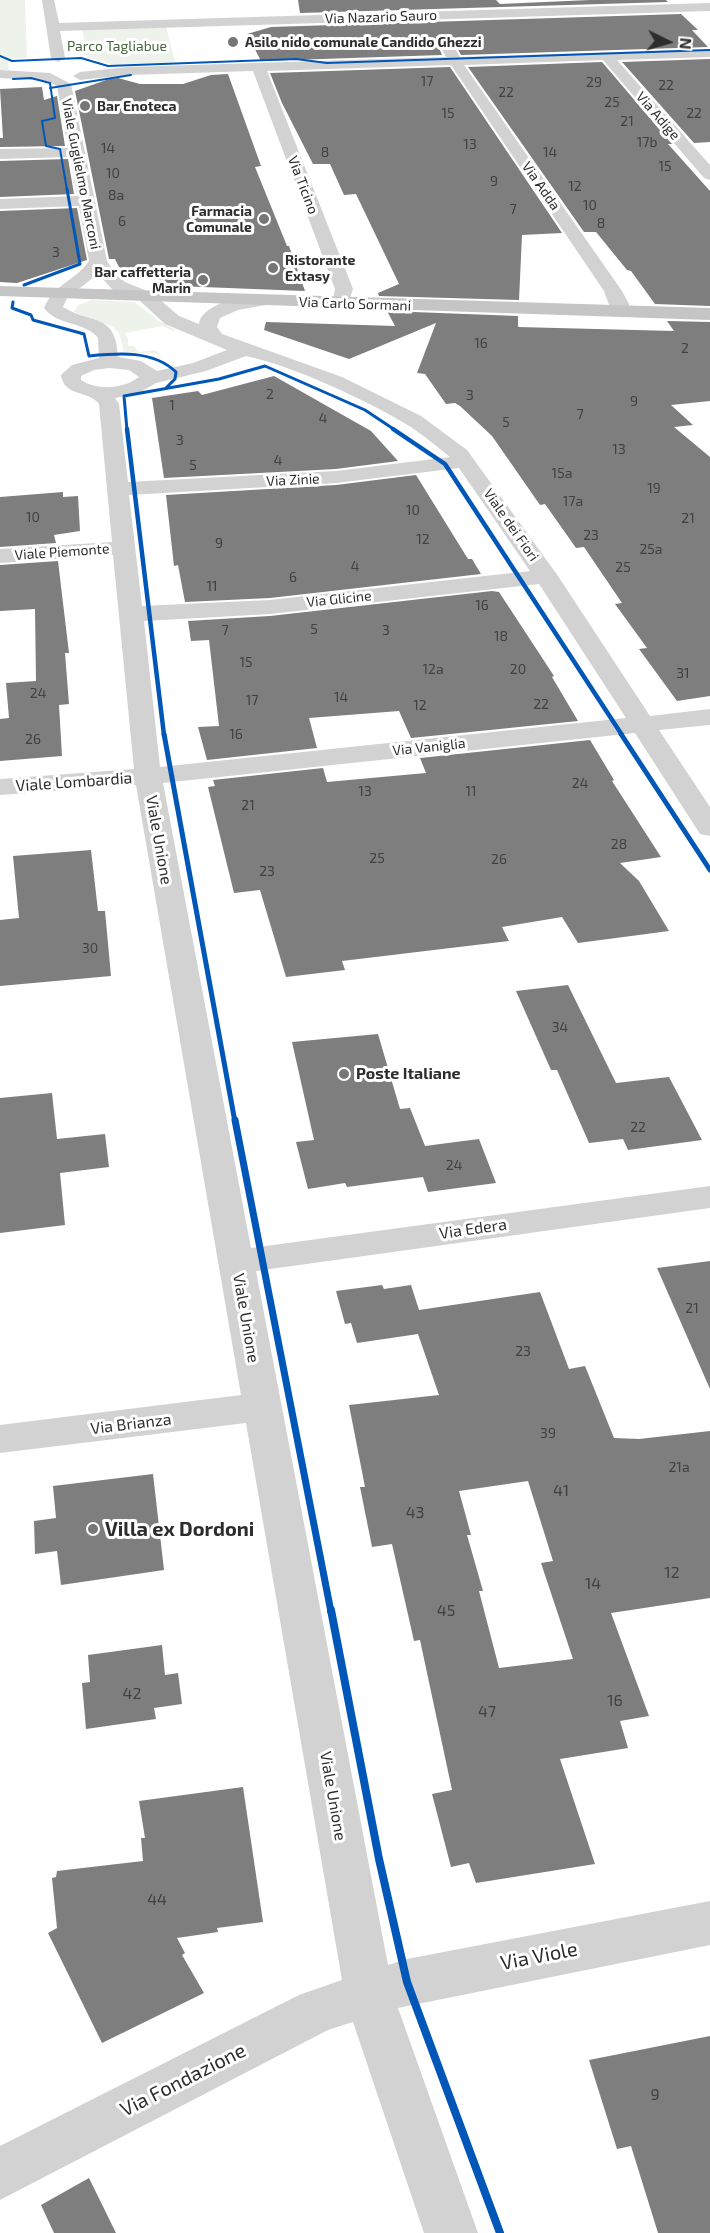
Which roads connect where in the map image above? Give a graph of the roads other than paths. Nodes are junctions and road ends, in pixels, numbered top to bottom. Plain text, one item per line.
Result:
1 (48, 0) edge
2 (423, 0) edge
3 (710, 7) edge
4 (279, 8) dead end
5 (287, 20) junction
6 (436, 25) junction
7 (52, 27) junction
8 (710, 53) edge
9 (607, 57) junction
10 (58, 58) junction
11 (456, 62) junction
12 (259, 68) junction
13 (48, 72) junction
14 (82, 72) junction
15 (6, 74) edge
16 (65, 87) junction
17 (77, 152) junction
18 (0, 154) edge
19 (710, 175) edge
20 (87, 201) junction
21 (0, 204) edge
22 (98, 261) junction
23 (0, 291) edge
24 (61, 294) junction
25 (146, 297) junction
26 (260, 301) junction
27 (341, 303) junction
28 (620, 312) junction
29 (710, 315) edge
30 (214, 336) junction
31 (237, 352) junction
32 (109, 363) junction
33 (145, 373) junction
34 (100, 392) junction
35 (466, 461) junction
36 (118, 489) junction
37 (124, 548) junction
38 (0, 556) edge
39 (546, 576) junction
40 (130, 614) junction
41 (710, 717) edge
42 (643, 724) junction
43 (148, 776) junction
44 (0, 788) edge
45 (710, 828) edge
46 (710, 1197) edge
47 (236, 1262) junction
48 (262, 1406) junction
49 (0, 1439) edge
50 (710, 1923) edge
51 (369, 1994) junction
52 (0, 2174) edge
53 (451, 2233) edge

1 - 7 street
2 - 6 street, Via Adda
3 - 6 street, Via Nazario Sauro
4 - 5 street
5 - 6 street, Via Nazario Sauro
5 - 7 street, Via Nazario Sauro
6 - 11 street, Via Adda
7 - 10 street
8 - 9 street
9 - 11 street
9 - 19 street, Via Adige
10 - 13 street
10 - 14 street
11 - 12 street
11 - 28 street, Via Adda
12 - 14 street
12 - 27 street, Via Ticino
13 - 14 street
13 - 15 street
13 - 16 street, Viale Guglielmo Marconi
14 - 16 street, Viale Guglielmo Marconi
16 - 17 street, Viale Guglielmo Marconi
17 - 18 street
17 - 20 street, Viale Guglielmo Marconi
20 - 21 street
20 - 22 street, Viale Guglielmo Marconi
22 - 24 street, Viale Guglielmo Marconi
22 - 25 street, Viale Guglielmo Marconi
23 - 24 main road, Via Carlo Sormani
24 - 25 main road, Via Carlo Sormani
24 - 32 street
25 - 26 main road, Via Carlo Sormani
25 - 30 street, Viale dei Fiori
26 - 27 main road, Via Carlo Sormani
26 - 30 street
27 - 28 main road, Via Carlo Sormani
28 - 29 main road, Via Carlo Sormani
30 - 31 street, Viale dei Fiori
31 - 33 street
31 - 35 street, Viale dei Fiori
32 - 33 street
32 - 34 street
33 - 34 street
34 - 36 street, Viale Unione
35 - 36 street, Via Zinie
35 - 39 street, Viale dei Fiori
36 - 37 street, Viale Unione
37 - 38 street, Viale Piemonte
37 - 40 street, Viale Unione
39 - 40 street, Via Glicine
39 - 42 street, Viale dei Fiori
40 - 43 street, Viale Unione
41 - 42 street, Via Vaniglia
42 - 43 street, Via Vaniglia
42 - 45 street, Viale dei Fiori
43 - 44 street, Viale Lombardia
43 - 47 street, Viale Unione
46 - 47 street, Via Edera
47 - 48 street, Viale Unione
48 - 49 street, Via Brianza
48 - 51 street, Viale Unione
50 - 51 street, Via Viole
51 - 52 street, Via Fondazione
51 - 53 street, Viale Unione

